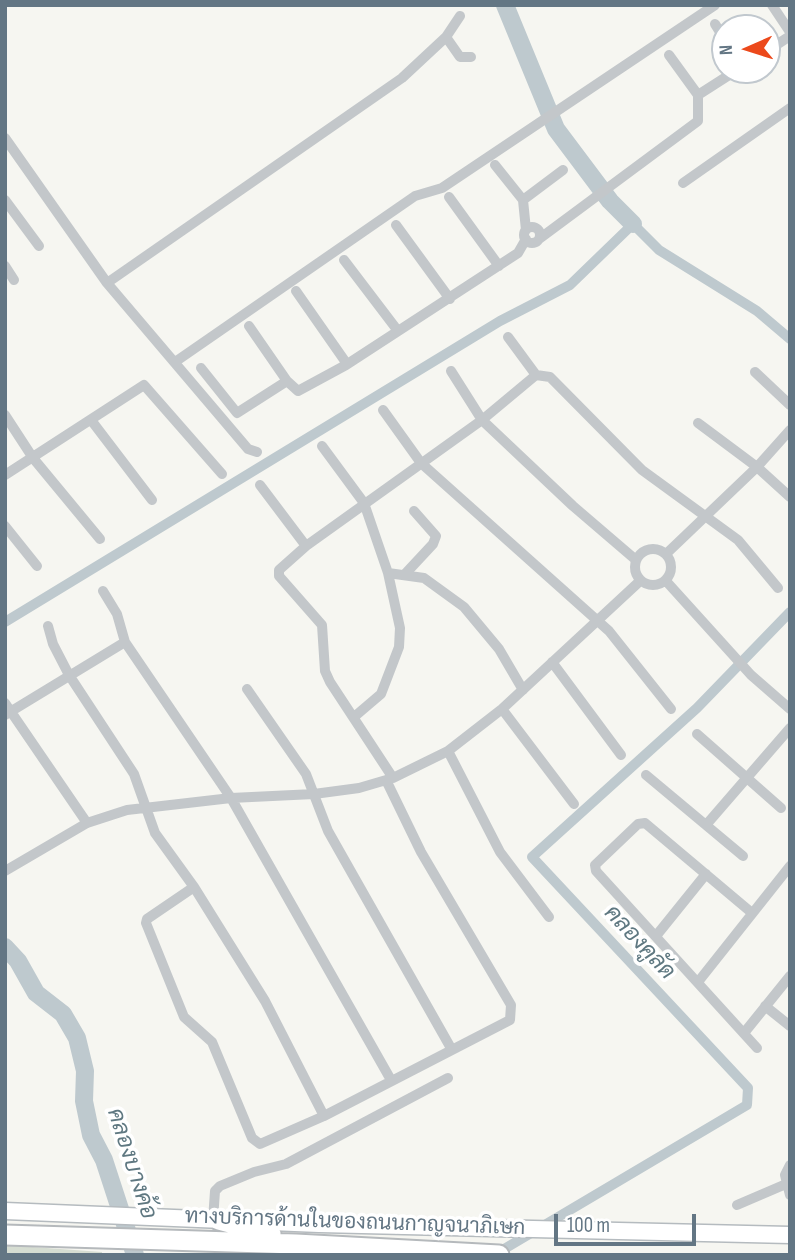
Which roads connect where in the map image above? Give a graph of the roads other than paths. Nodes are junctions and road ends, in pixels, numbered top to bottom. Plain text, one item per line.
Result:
1 (715, 5) edge
2 (772, 5) edge
3 (460, 16) dead end
4 (790, 34) edge
5 (446, 37) junction
6 (669, 55) dead end
7 (471, 57) dead end
8 (715, 84) edge
9 (698, 95) junction
10 (790, 108) edge
11 (5, 138) edge
12 (495, 165) dead end
13 (564, 170) dead end
14 (683, 183) dead end
15 (449, 197) dead end
16 (5, 200) edge
17 (523, 200) junction
18 (396, 225) dead end
19 (526, 235) junction
20 (38, 246) dead end
21 (344, 260) dead end
22 (5, 266) edge
23 (499, 266) junction
24 (14, 280) dead end
25 (107, 283) junction
26 (296, 291) dead end
27 (450, 299) junction
28 (249, 326) dead end
29 (398, 331) junction
30 (508, 337) dead end
31 (175, 362) junction
32 (347, 364) junction
33 (201, 368) dead end
34 (451, 371) dead end
35 (754, 372) dead end
36 (536, 375) junction
37 (288, 381) junction
38 (790, 405) edge
39 (383, 410) dead end
40 (5, 415) edge
41 (91, 420) junction
42 (482, 420) junction
43 (698, 422) dead end
44 (790, 430) edge
45 (322, 446) dead end
46 (257, 452) dead end
47 (33, 458) junction
48 (421, 463) junction
49 (757, 467) junction
50 (222, 474) dead end
51 (5, 475) edge
52 (260, 485) dead end
53 (790, 497) edge
54 (152, 500) dead end
55 (364, 503) junction
56 (414, 511) dead end
57 (706, 513) junction
58 (5, 526) edge
59 (100, 539) dead end
60 (306, 546) junction
61 (666, 554) junction
62 (636, 560) junction
63 (37, 566) dead end
64 (388, 573) junction
65 (406, 573) junction
66 (640, 581) junction
67 (666, 581) junction
68 (778, 587) dead end
69 (103, 591) dead end
70 (597, 620) junction
71 (48, 626) dead end
72 (125, 642) junction
73 (552, 662) junction
74 (69, 675) junction
75 (247, 689) dead end
76 (523, 690) junction
77 (502, 709) junction
78 (671, 709) dead end
79 (790, 709) edge
80 (7, 710) edge
81 (354, 717) junction
82 (790, 728) edge
83 (697, 734) dead end
84 (448, 751) junction
85 (621, 755) dead end
86 (646, 775) dead end
87 (747, 778) junction
88 (390, 779) junction
89 (314, 794) junction
90 (231, 798) junction
91 (574, 804) dead end
92 (781, 807) dead end
93 (148, 808) junction
94 (87, 823) junction
95 (706, 825) junction
96 (743, 856) dead end
97 (790, 866) edge
98 (5, 871) edge
99 (706, 874) junction
100 (194, 887) junction
101 (752, 913) junction
102 (549, 917) dead end
103 (656, 936) junction
104 (790, 976) edge
105 (698, 982) junction
106 (765, 1006) junction
107 (790, 1026) edge
108 (744, 1033) junction
109 (757, 1048) dead end
110 (452, 1050) junction
111 (448, 1078) dead end
112 (391, 1080) junction
113 (324, 1116) junction
114 (790, 1165) edge
115 (788, 1189) edge
116 (737, 1205) dead end
117 (5, 1211) edge
118 (216, 1220) junction
119 (790, 1227) edge
120 (766, 1234) junction
121 (5, 1235) edge
122 (790, 1235) edge
123 (296, 1244) junction
124 (462, 1253) edge
125 (499, 1255) edge

1 - 31 street
2 - 4 street
3 - 5 street
5 - 7 street
5 - 25 street
6 - 9 street
8 - 9 street
9 - 19 street
10 - 14 street
11 - 25 street
12 - 17 street
13 - 17 street
15 - 23 street
16 - 20 street
17 - 19 street
18 - 27 street
19 - 23 street
21 - 29 street
22 - 24 street
23 - 27 street
25 - 31 street
26 - 32 street
27 - 29 street
28 - 37 street
29 - 32 street
30 - 36 street
31 - 46 street
32 - 37 street
33 - 37 street
34 - 42 street
35 - 38 street
36 - 42 street
36 - 57 street
39 - 48 street
40 - 47 street
41 - 47 street
41 - 50 street
41 - 54 street
42 - 48 street
42 - 62 street
43 - 49 street
44 - 49 street
45 - 55 street
47 - 51 street
47 - 59 street
48 - 55 street
48 - 70 street
49 - 53 street
49 - 57 street
52 - 60 street
55 - 60 street
55 - 64 street
56 - 65 street
57 - 61 street
57 - 68 street
58 - 63 street
60 - 81 street
61 - 62 street
61 - 67 street
62 - 66 street
64 - 65 street
64 - 81 street
65 - 76 street
66 - 67 street
66 - 70 street
67 - 79 street
69 - 72 street
70 - 73 street
70 - 78 street
71 - 74 street
72 - 74 street
72 - 90 street
73 - 76 street
73 - 85 street
74 - 80 street
74 - 93 street
75 - 89 street
76 - 77 street
77 - 84 street
77 - 91 street
80 - 94 street
81 - 88 street
82 - 87 street
83 - 87 street
84 - 88 street
84 - 102 street
86 - 95 street
87 - 92 street
87 - 95 street
88 - 89 street
88 - 110 street
89 - 90 street
89 - 110 street
90 - 93 street
90 - 112 street
93 - 94 street
93 - 100 street
94 - 98 street
95 - 96 street
97 - 101 street
99 - 101 street
99 - 103 street
99 - 103 street
100 - 113 street
100 - 113 street
101 - 105 street
103 - 105 street
104 - 106 street
105 - 108 street
106 - 107 street
106 - 108 street
108 - 109 street
110 - 112 street
111 - 118 street
112 - 113 street
114 - 115 street
115 - 116 street
117 - 118 main road, ทางบริการด้านในของถนนกาญจนาภิเษก
118 - 120 main road, ทางบริการด้านในของถนนกาญจนาภิเษก
118 - 123 highway
119 - 120 street
120 - 122 main road, ทางบริการด้านในของถนนกาญจนาภิเษก
121 - 123 highway
123 - 124 highway
124 - 125 highway

